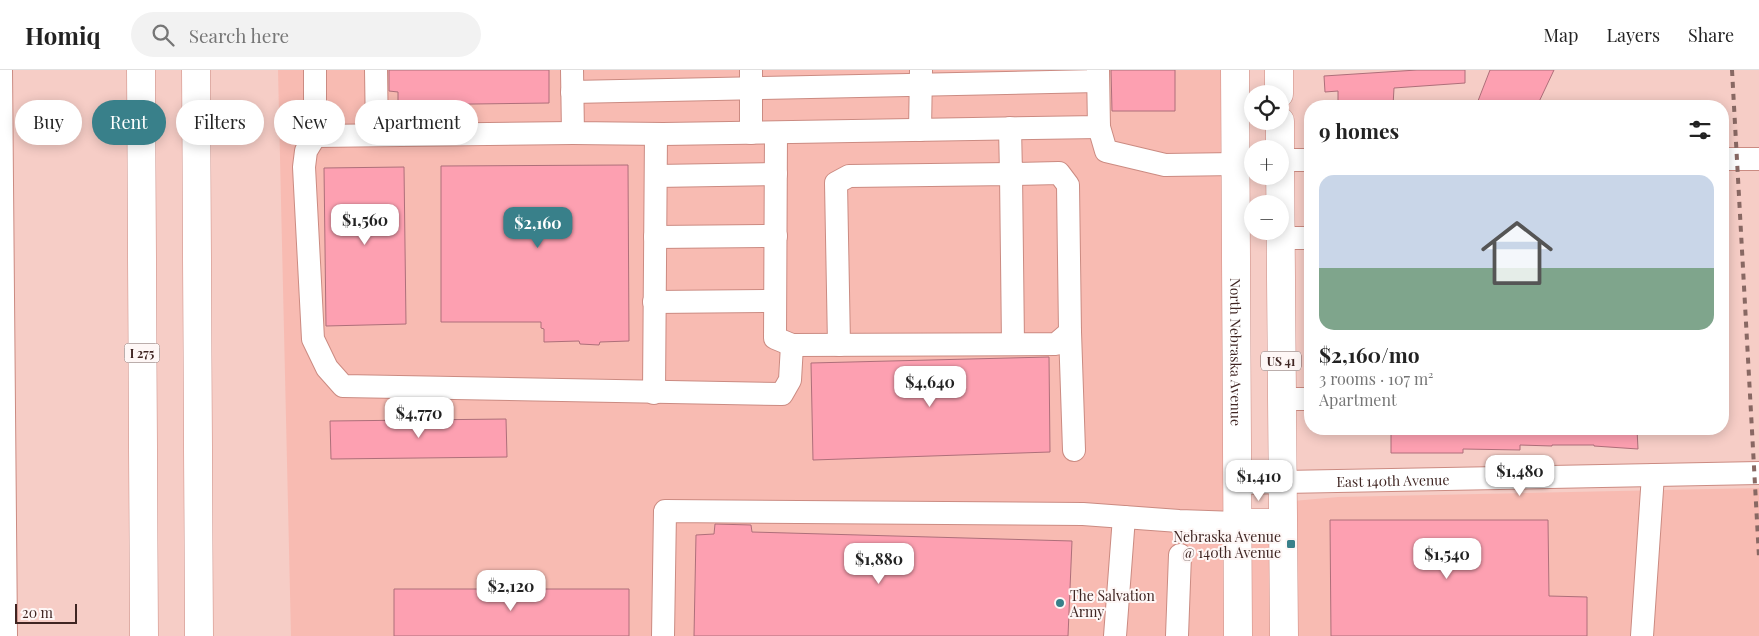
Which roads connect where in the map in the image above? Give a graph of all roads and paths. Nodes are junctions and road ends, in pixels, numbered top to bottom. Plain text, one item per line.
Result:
1 (0, 70) edge
2 (141, 70) edge
3 (196, 70) edge
4 (315, 70) edge
5 (376, 70) edge
6 (1236, 70) edge
7 (1279, 70) edge
8 (1098, 75) edge
9 (921, 77) edge
10 (751, 79) edge
11 (572, 81) edge
12 (1279, 85) edge
13 (315, 100) edge
14 (376, 100) edge
15 (1099, 127) junction
16 (1010, 128) junction
17 (920, 130) junction
18 (573, 133) junction
19 (751, 133) junction
20 (776, 133) junction
21 (478, 134) edge
22 (656, 134) junction
23 (310, 145) edge
24 (1729, 159) edge
25 (1759, 159) edge
26 (1289, 160) edge
27 (1304, 160) edge
28 (1244, 168) edge
29 (776, 174) junction
30 (1011, 174) junction
31 (656, 176) junction
32 (655, 236) junction
33 (776, 236) junction
34 (1289, 238) edge
35 (1304, 238) edge
36 (1280, 240) edge
37 (1, 267) edge
38 (775, 301) junction
39 (654, 302) junction
40 (1070, 332) junction
41 (1013, 344) junction
42 (792, 345) junction
43 (839, 345) junction
44 (654, 393) junction
45 (1281, 399) junction
46 (1304, 399) edge
47 (1074, 450) dead end
48 (1759, 473) edge
49 (1653, 475) junction
50 (1237, 483) junction
51 (1282, 483) junction
52 (1124, 517) junction
53 (1238, 522) junction
54 (1282, 523) junction
55 (1180, 555) dead end
56 (6, 636) edge
57 (144, 636) edge
58 (199, 636) edge
59 (662, 636) edge
60 (1116, 636) edge
61 (1177, 636) edge
62 (1238, 636) edge
63 (1284, 636) edge
64 (1642, 636) edge

1 - 37 street
2 - 57 main road, I 275
3 - 58 main road
4 - 13 street
5 - 14 street
6 - 28 main road, North Nebraska Avenue
7 - 12 main road
8 - 9 street
8 - 15 street
9 - 10 street
9 - 17 street
10 - 11 street
10 - 19 street
11 - 18 street
15 - 16 street
15 - 28 street
16 - 17 street
16 - 30 street
17 - 20 street
18 - 21 street
18 - 22 street
19 - 20 street
19 - 22 street
20 - 29 street
22 - 31 street
23 - 44 street
24 - 25 street
26 - 27 street
28 - 50 main road, North Nebraska Avenue
29 - 31 street
29 - 33 street
30 - 40 street
30 - 41 street
30 - 43 street
31 - 32 street
32 - 33 street
32 - 39 street
33 - 38 street
34 - 35 street
36 - 45 main road, US 41
37 - 56 street
38 - 39 street
38 - 42 street
39 - 44 street
40 - 41 street
40 - 47 street
41 - 43 street
42 - 43 street
42 - 44 street
45 - 46 street
45 - 51 main road, US 41
48 - 49 street, East 140th Avenue
49 - 51 street, East 140th Avenue
49 - 64 street
50 - 51 street, East 140th Avenue
50 - 53 main road, North Nebraska Avenue
51 - 54 main road, US 41
52 - 53 street
52 - 59 street
52 - 60 street
53 - 54 main road
53 - 62 main road, North Nebraska Avenue
54 - 63 main road, US 41
55 - 61 street

